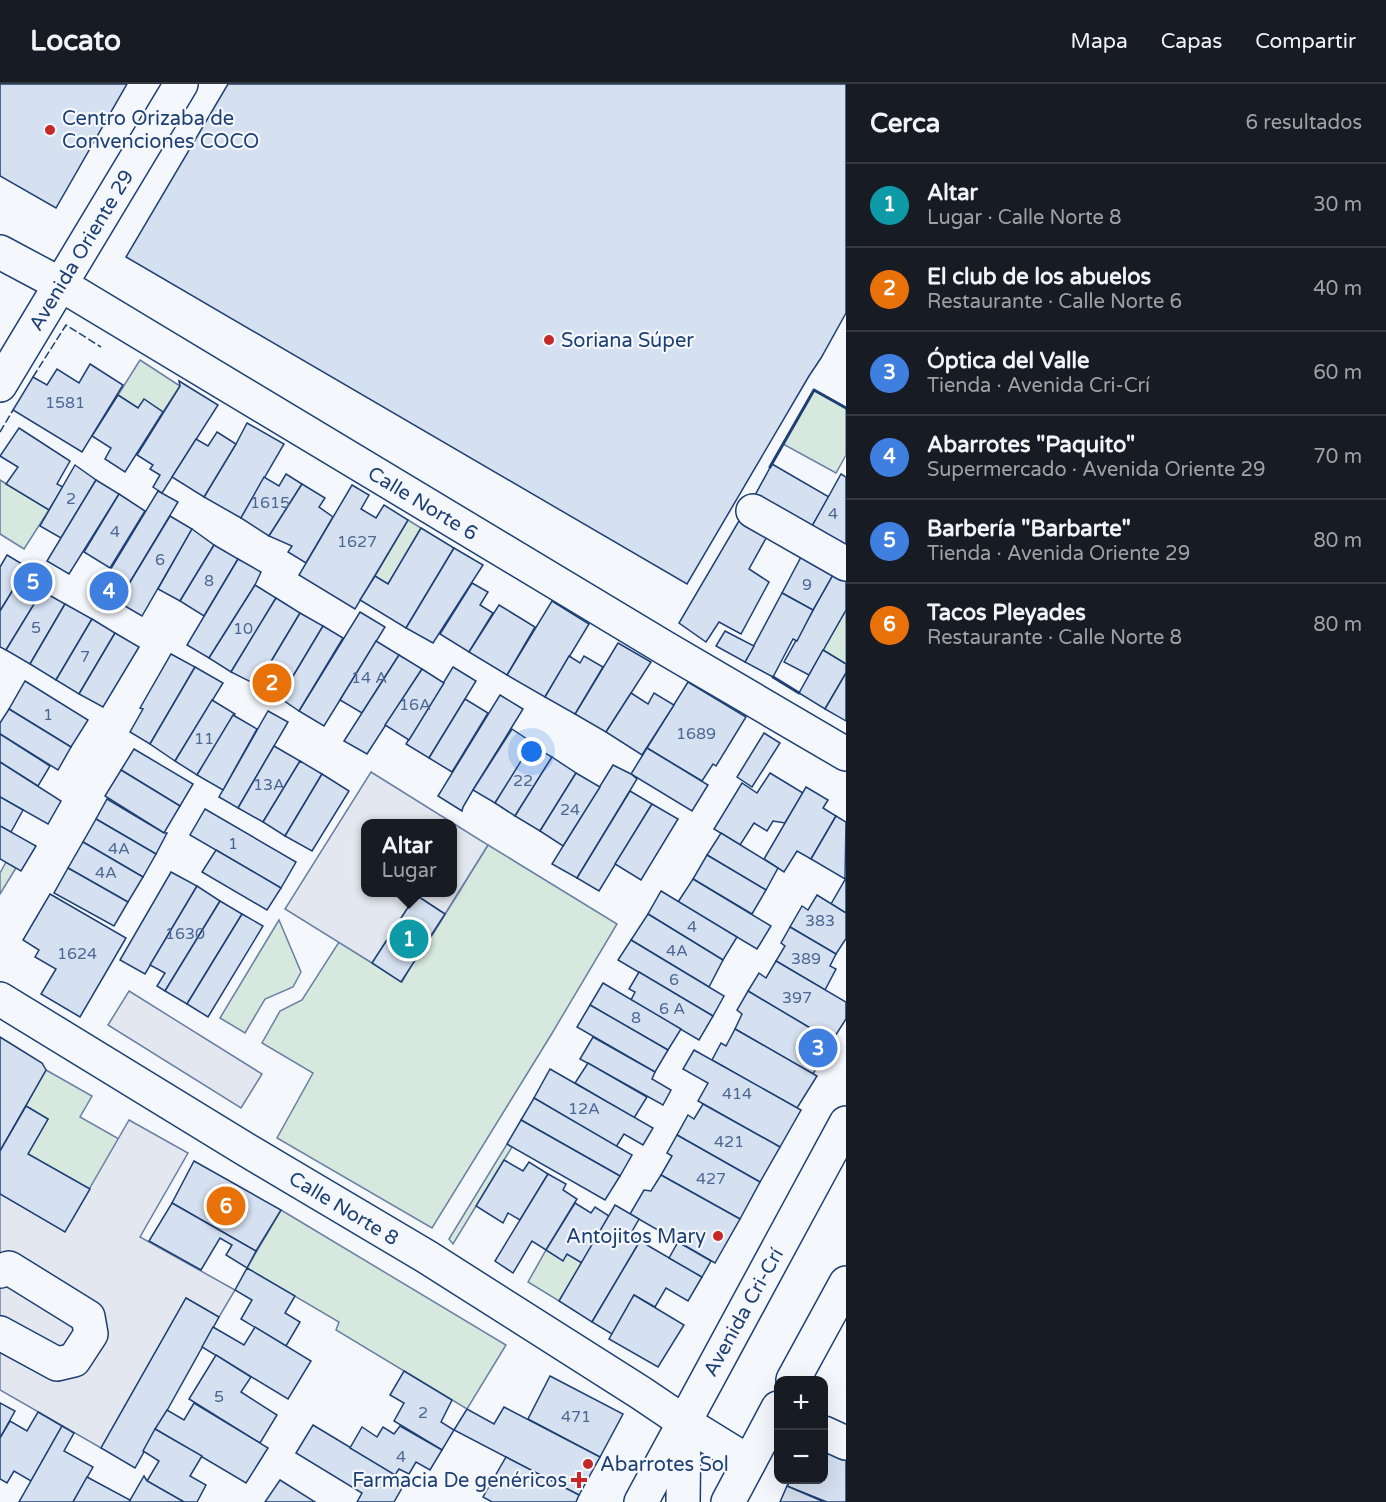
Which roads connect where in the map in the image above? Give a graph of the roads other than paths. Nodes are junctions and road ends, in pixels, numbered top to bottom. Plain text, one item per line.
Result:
1 (181, 84) edge
2 (0, 252) edge
3 (60, 284) junction
4 (0, 385) edge
5 (753, 511) dead end
6 (846, 564) edge
7 (846, 754) edge
8 (0, 999) edge
9 (846, 1123) edge
10 (0, 1271) edge
11 (846, 1283) edge
12 (0, 1333) edge
13 (795, 1376) edge
14 (774, 1418) edge
15 (684, 1422) junction
16 (828, 1435) edge
17 (846, 1443) edge
18 (749, 1462) junction
19 (641, 1502) edge
20 (683, 1502) edge
21 (728, 1502) edge

1 - 3 street, Avenida Oriente 29
2 - 3 street, Calle Norte 6
3 - 4 street, Avenida Oriente 29
3 - 7 street, Calle Norte 6
5 - 6 street
8 - 15 street, Calle Norte 8
9 - 15 street, Avenida Cri-Crí
10 - 12 street
11 - 13 street
14 - 18 street
15 - 18 street, Calle Norte 8
15 - 19 street, Avenida Cri-Crí
15 - 20 street
16 - 17 street
18 - 21 street

